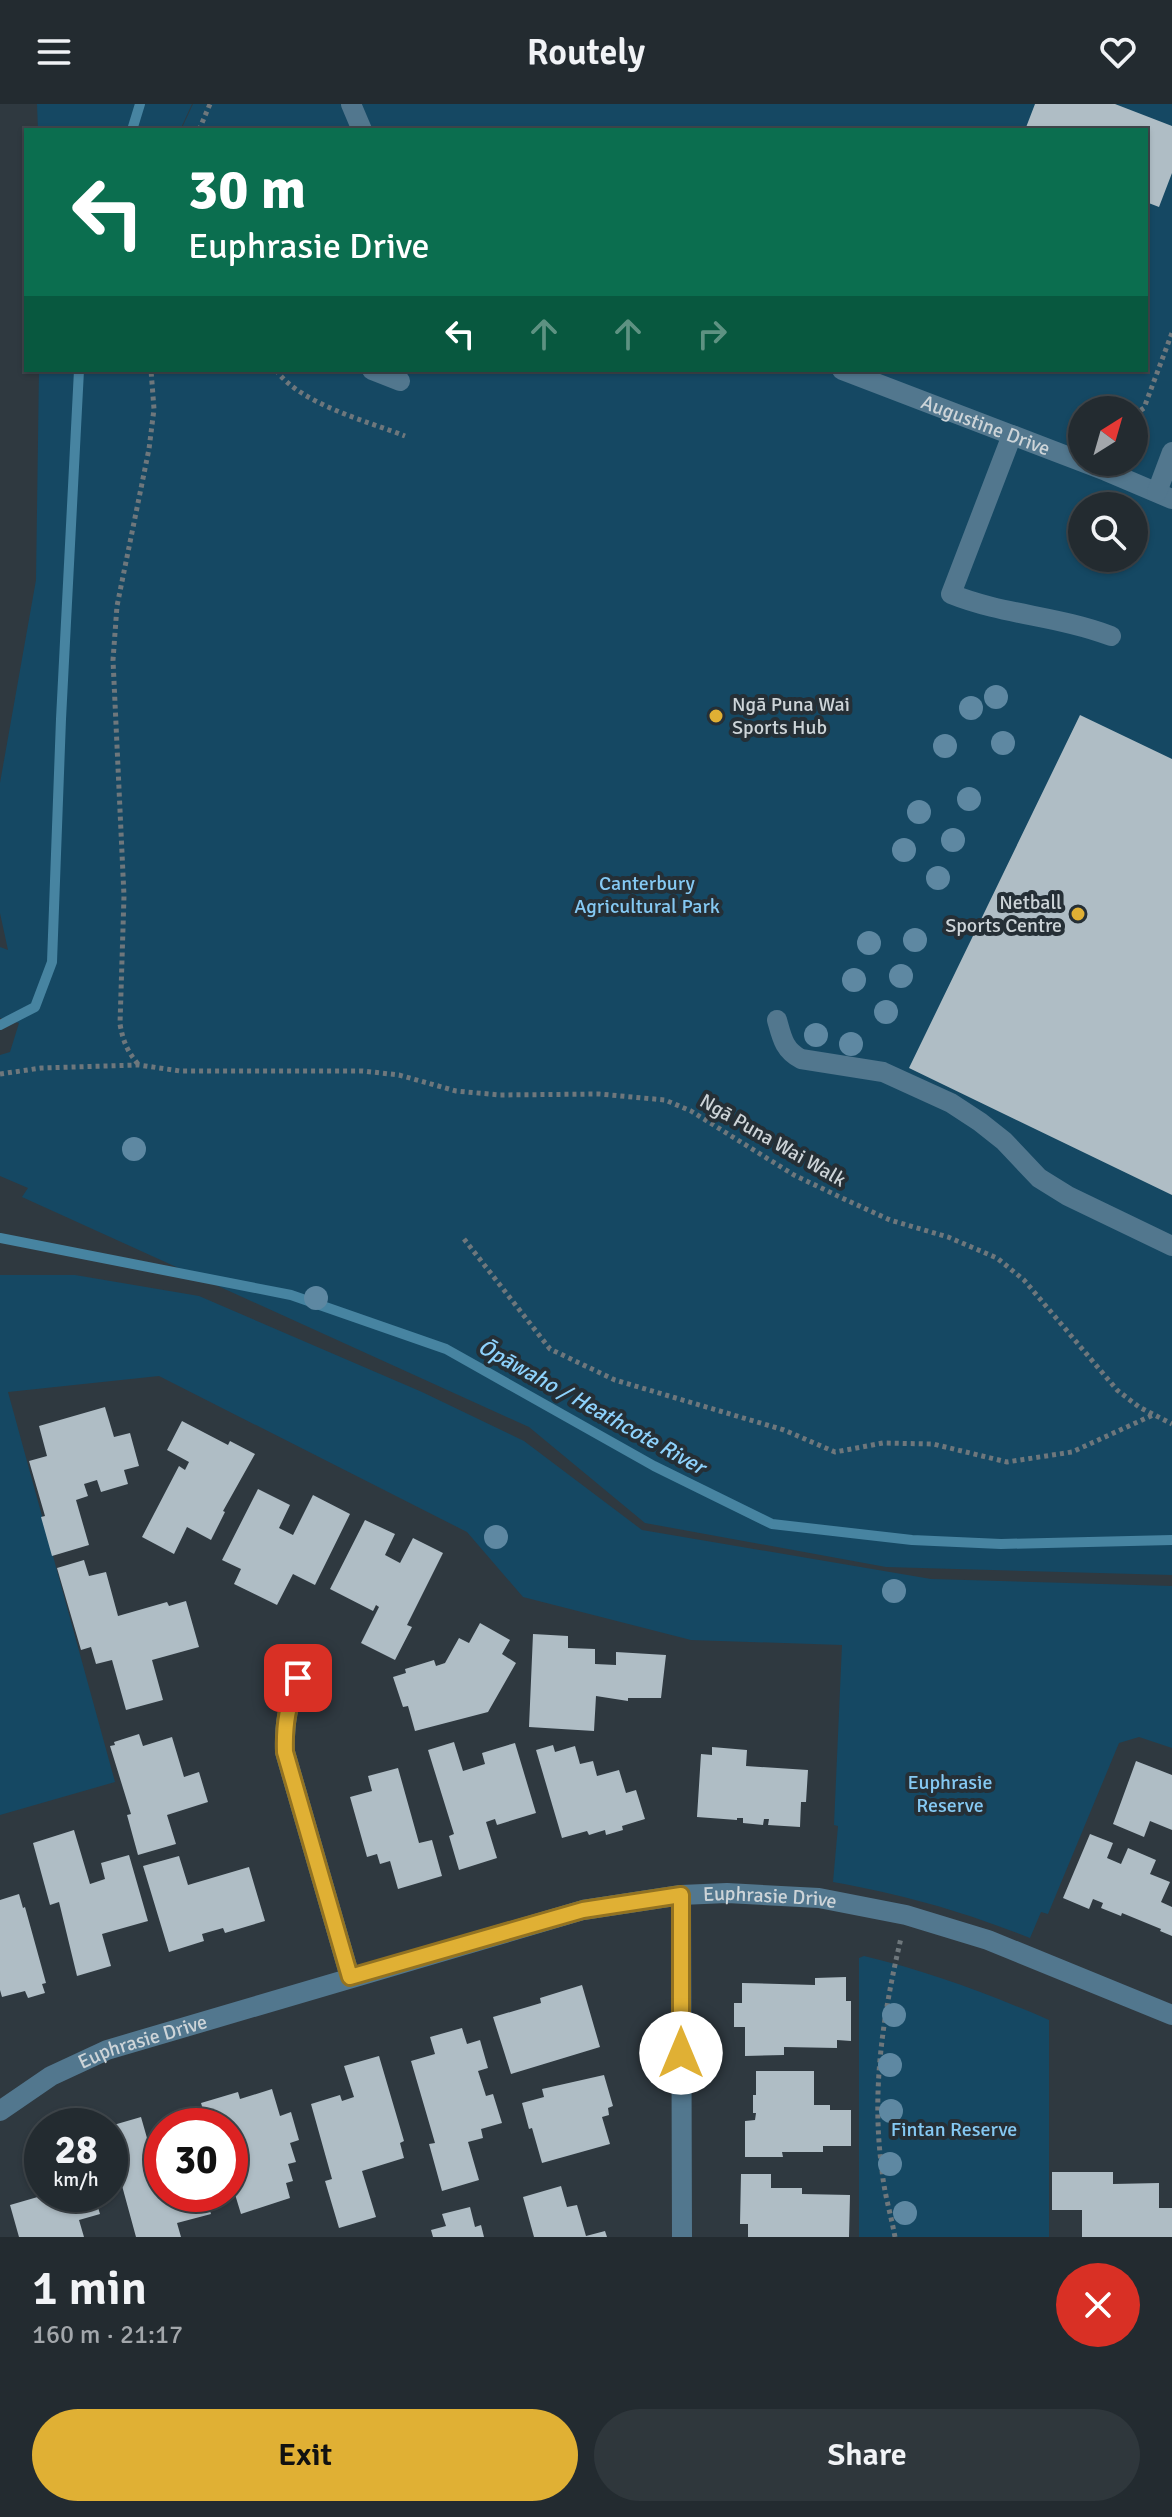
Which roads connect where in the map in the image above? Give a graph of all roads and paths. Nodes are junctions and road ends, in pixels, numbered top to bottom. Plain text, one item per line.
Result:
1 (210, 104) edge
2 (351, 104) edge
3 (200, 128) edge
4 (361, 128) edge
5 (1172, 333) edge
6 (151, 372) edge
7 (278, 372) edge
8 (377, 372) edge
9 (847, 372) edge
10 (400, 381) dead end
11 (1148, 397) edge
12 (1012, 435) junction
13 (405, 436) dead end
14 (1172, 452) edge
15 (1164, 496) edge
16 (1111, 636) dead end
17 (777, 1020) dead end
18 (139, 1065) junction
19 (0, 1074) edge
20 (464, 1239) dead end
21 (1172, 1246) edge
22 (1154, 1415) junction
23 (1172, 1424) edge
24 (298, 1678) dead end
25 (681, 1895) junction
26 (906, 1915) junction
27 (350, 1977) junction
28 (1172, 2015) edge
29 (0, 2111) edge
30 (682, 2237) edge
31 (895, 2237) edge

1 - 3 path
2 - 4 street
5 - 11 path
6 - 18 path
7 - 13 path
8 - 10 street
9 - 12 street, Augustine Drive
12 - 15 street, Augustine Drive
12 - 16 street
14 - 15 street
17 - 21 street
18 - 19 path, Ngā Puna Wai Walk
18 - 22 path, Ngā Puna Wai Walk
20 - 22 path
22 - 23 path, Ngā Puna Wai Walk
24 - 27 street
25 - 26 street, Euphrasie Drive
25 - 27 street, Euphrasie Drive
25 - 30 street
26 - 28 street, Euphrasie Drive
26 - 31 path
27 - 29 street, Euphrasie Drive

